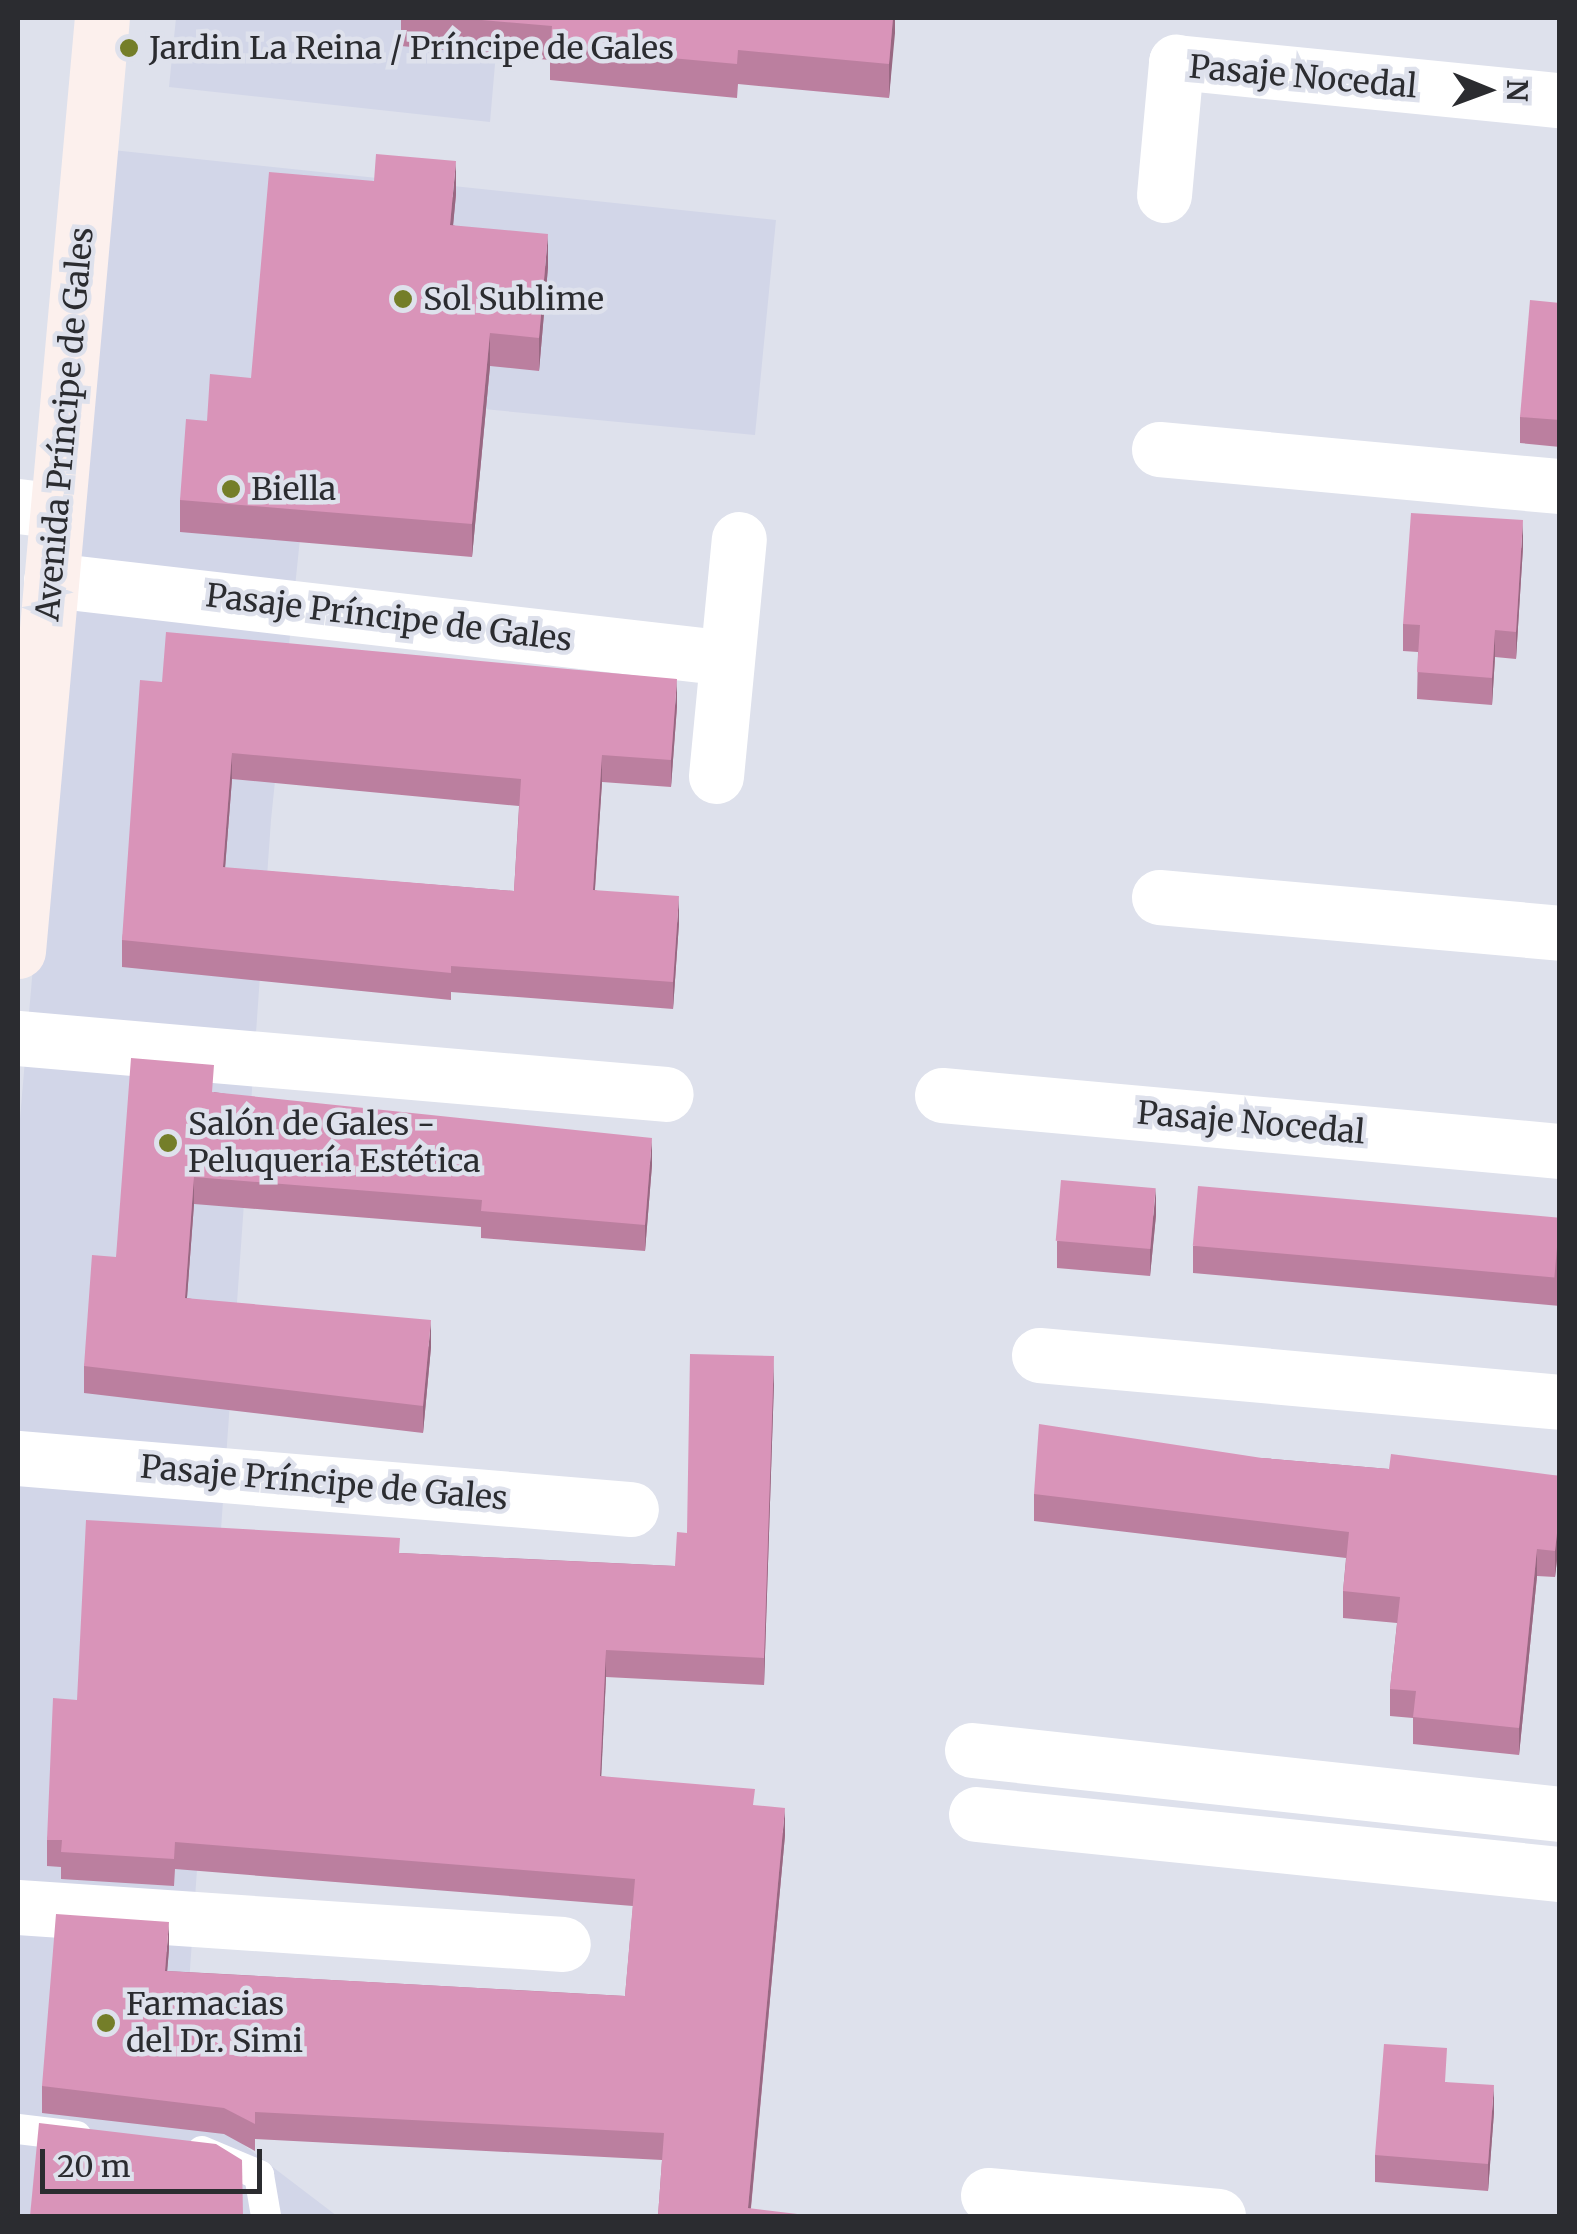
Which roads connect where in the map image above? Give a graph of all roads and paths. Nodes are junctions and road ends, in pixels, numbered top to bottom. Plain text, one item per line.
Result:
1 (102, 18) edge
2 (1560, 100) edge
3 (1164, 195) dead end
4 (1160, 448) dead end
5 (1560, 486) edge
6 (37, 508) edge
7 (739, 539) dead end
8 (51, 580) junction
9 (727, 658) junction
10 (716, 776) dead end
11 (21, 879) edge
12 (1159, 897) dead end
13 (1560, 933) edge
14 (18, 951) edge
15 (18, 1038) edge
16 (666, 1094) dead end
17 (942, 1095) dead end
18 (1560, 1151) edge
19 (1039, 1355) dead end
20 (1560, 1402) edge
21 (18, 1458) edge
22 (631, 1509) dead end
23 (972, 1750) dead end
24 (976, 1814) dead end
25 (1560, 1814) edge
26 (1560, 1874) edge
27 (18, 1906) edge
28 (563, 1944) dead end
29 (18, 2129) edge
30 (110, 2140) edge
31 (166, 2146) edge
32 (988, 2195) dead end
33 (266, 2216) edge
34 (1218, 2216) edge

1 - 6 main road, Avenida Príncipe de Gales
2 - 3 street, Pasaje Nocedal
4 - 5 street
6 - 8 main road, Avenida Príncipe de Gales
7 - 9 street
8 - 9 street, Pasaje Príncipe de Gales
8 - 11 main road, Avenida Príncipe de Gales
9 - 10 street
11 - 14 main road, Avenida Príncipe de Gales
12 - 13 street
15 - 16 street
17 - 18 street, Pasaje Nocedal
19 - 20 street
21 - 22 street, Pasaje Príncipe de Gales
23 - 25 street
24 - 26 street
27 - 28 street
29 - 30 lane
31 - 33 lane
32 - 34 street

